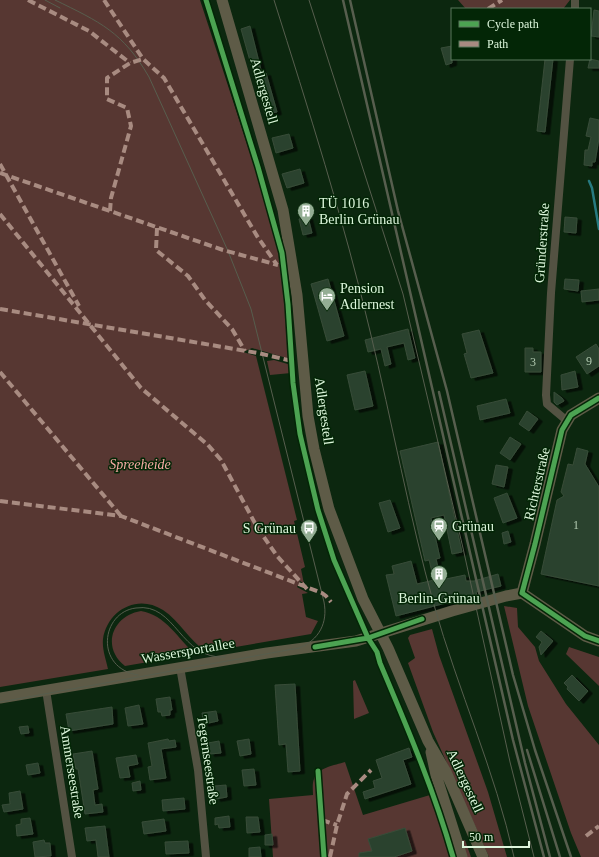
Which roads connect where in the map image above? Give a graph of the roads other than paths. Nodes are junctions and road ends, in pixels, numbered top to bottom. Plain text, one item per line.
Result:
1 (222, 0) edge
2 (570, 60) edge
3 (599, 398) edge
4 (566, 420) junction
5 (522, 593) junction
6 (381, 633) junction
7 (599, 641) edge
8 (180, 668) junction
9 (46, 690) junction
10 (0, 698) edge
11 (428, 741) junction
12 (72, 857) edge
13 (206, 857) edge
14 (462, 857) edge
15 (483, 857) edge

1 - 6 main road, Adlergestell
2 - 4 street, Gründerstraße
3 - 4 main road
4 - 5 main road, Richterstraße
5 - 6 main road
5 - 7 main road
6 - 8 main road, Wassersportallee
6 - 11 main road, Adlergestell
8 - 9 main road, Wassersportallee
8 - 13 street, Tegernseestraße
9 - 10 main road, Wassersportallee
9 - 12 street, Ammerseestraße
11 - 14 main road, Adlergestell
11 - 15 main road, Adlergestell

